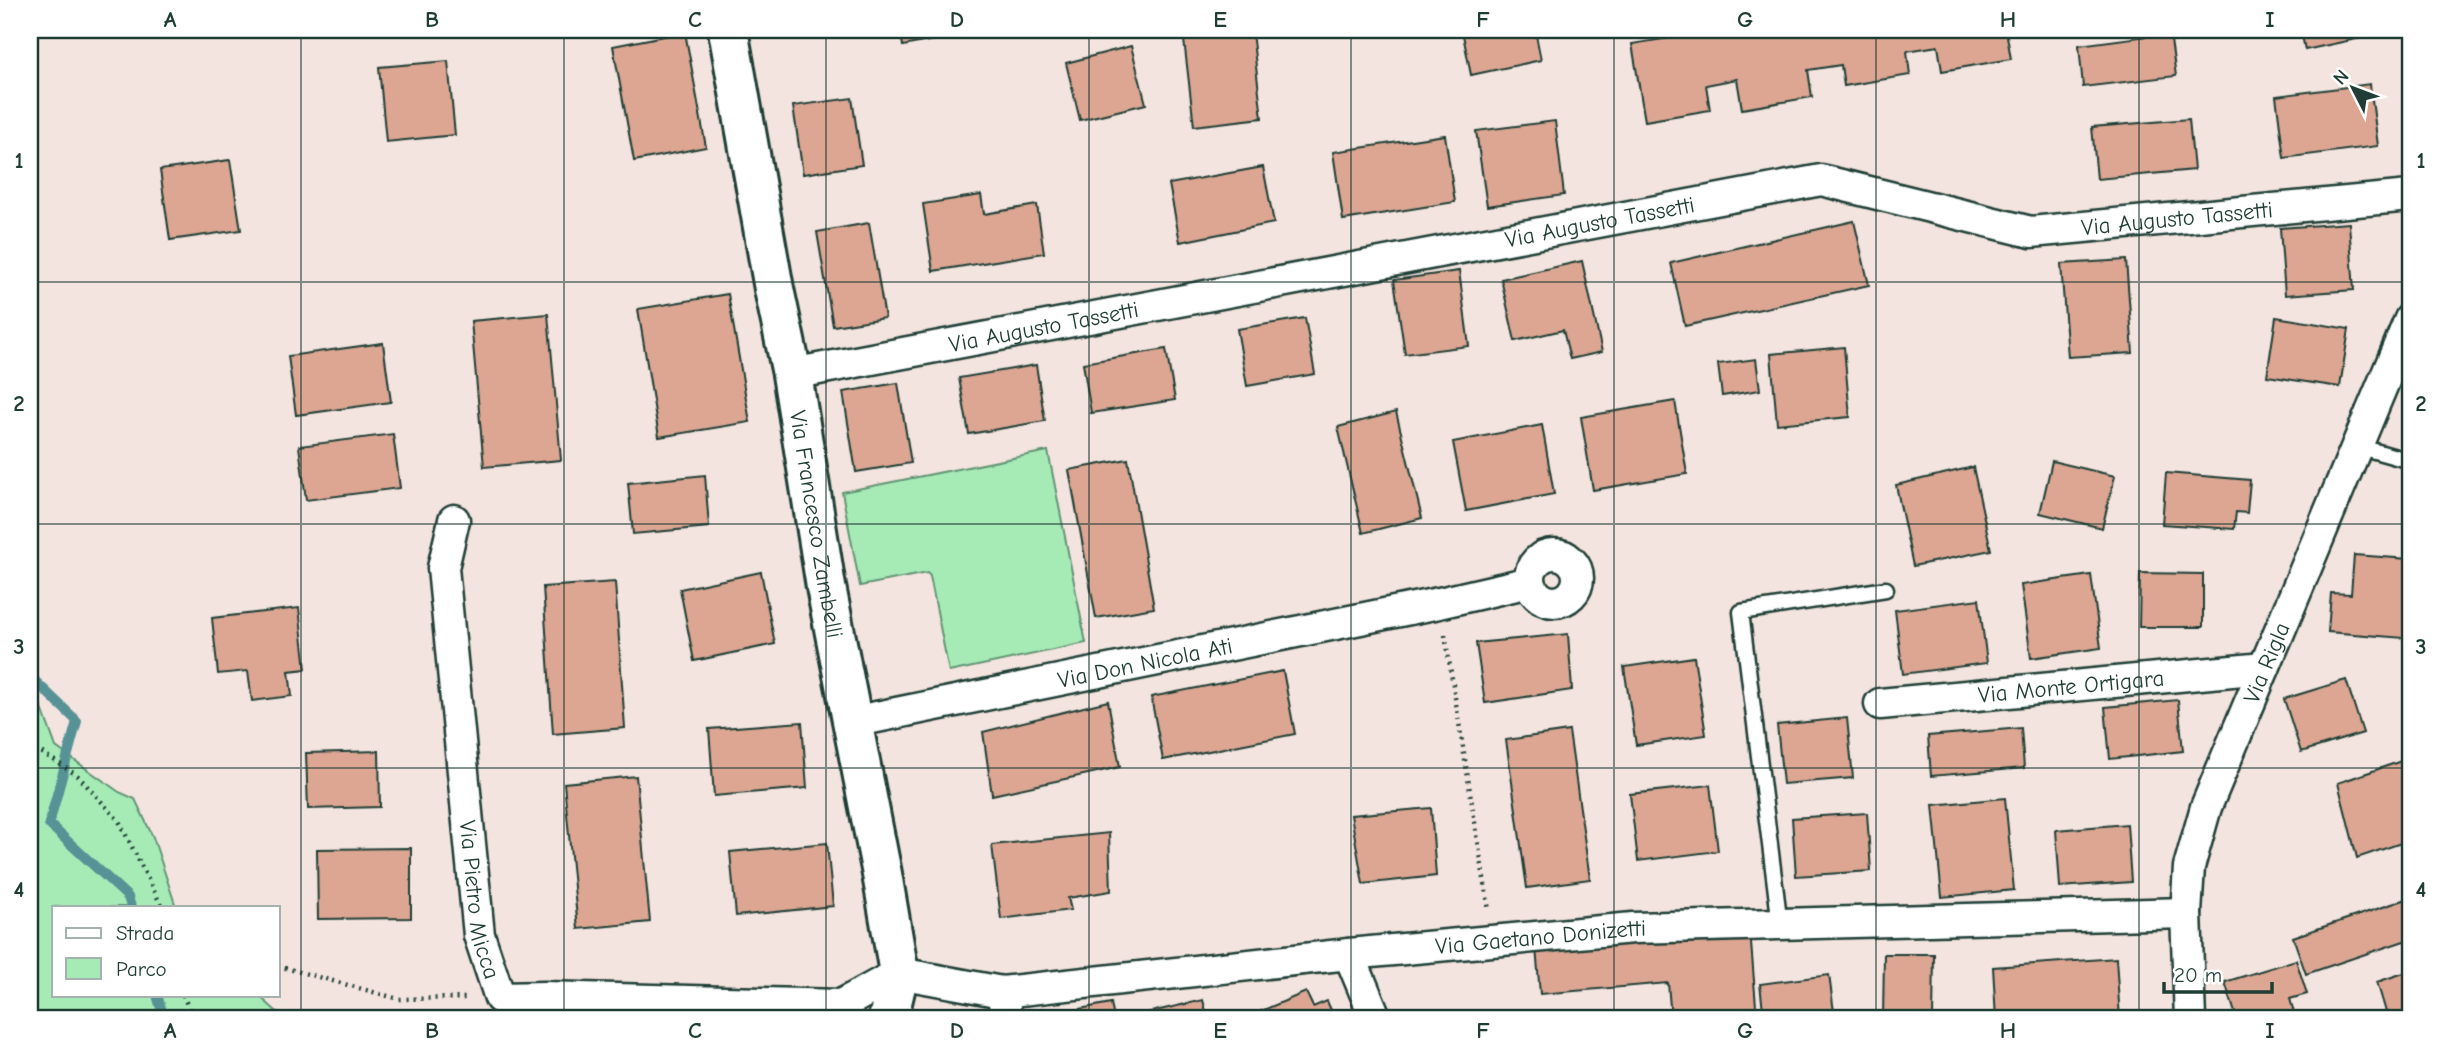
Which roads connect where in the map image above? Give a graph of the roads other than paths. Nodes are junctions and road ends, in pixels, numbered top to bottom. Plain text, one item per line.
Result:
1 (728, 30) edge
2 (2410, 196) edge
3 (2410, 319) edge
4 (792, 374) junction
5 (2357, 446) junction
6 (2410, 461) edge
7 (454, 520) dead end
8 (1530, 582) dead end
9 (1886, 589) dead end
10 (2264, 668) junction
11 (1880, 705) dead end
12 (852, 722) junction
13 (2186, 913) junction
14 (1780, 925) junction
15 (1349, 954) junction
16 (899, 973) junction
17 (1004, 1006) edge
18 (888, 1019) edge
19 (1376, 1019) edge
20 (2190, 1019) edge

1 - 4 main road, Via Francesco Zambelli
2 - 4 street, Via Augusto Tassetti
3 - 5 street, Via Rigla
4 - 12 main road, Via Francesco Zambelli
5 - 6 lane
5 - 10 street, Via Rigla
7 - 16 street, Via Pietro Micca
8 - 12 street, Via Don Nicola Ati
9 - 14 lane
10 - 11 street, Via Monte Ortigara
10 - 13 street, Via Rigla
12 - 16 main road, Via Francesco Zambelli
13 - 14 street, Via Gaetano Donizetti
13 - 20 street, Via Rigla
14 - 15 street, Via Gaetano Donizetti
15 - 17 street, Via Gaetano Donizetti
15 - 19 street
16 - 17 street, Via Gaetano Donizetti
16 - 18 main road, Via Francesco Zambelli

